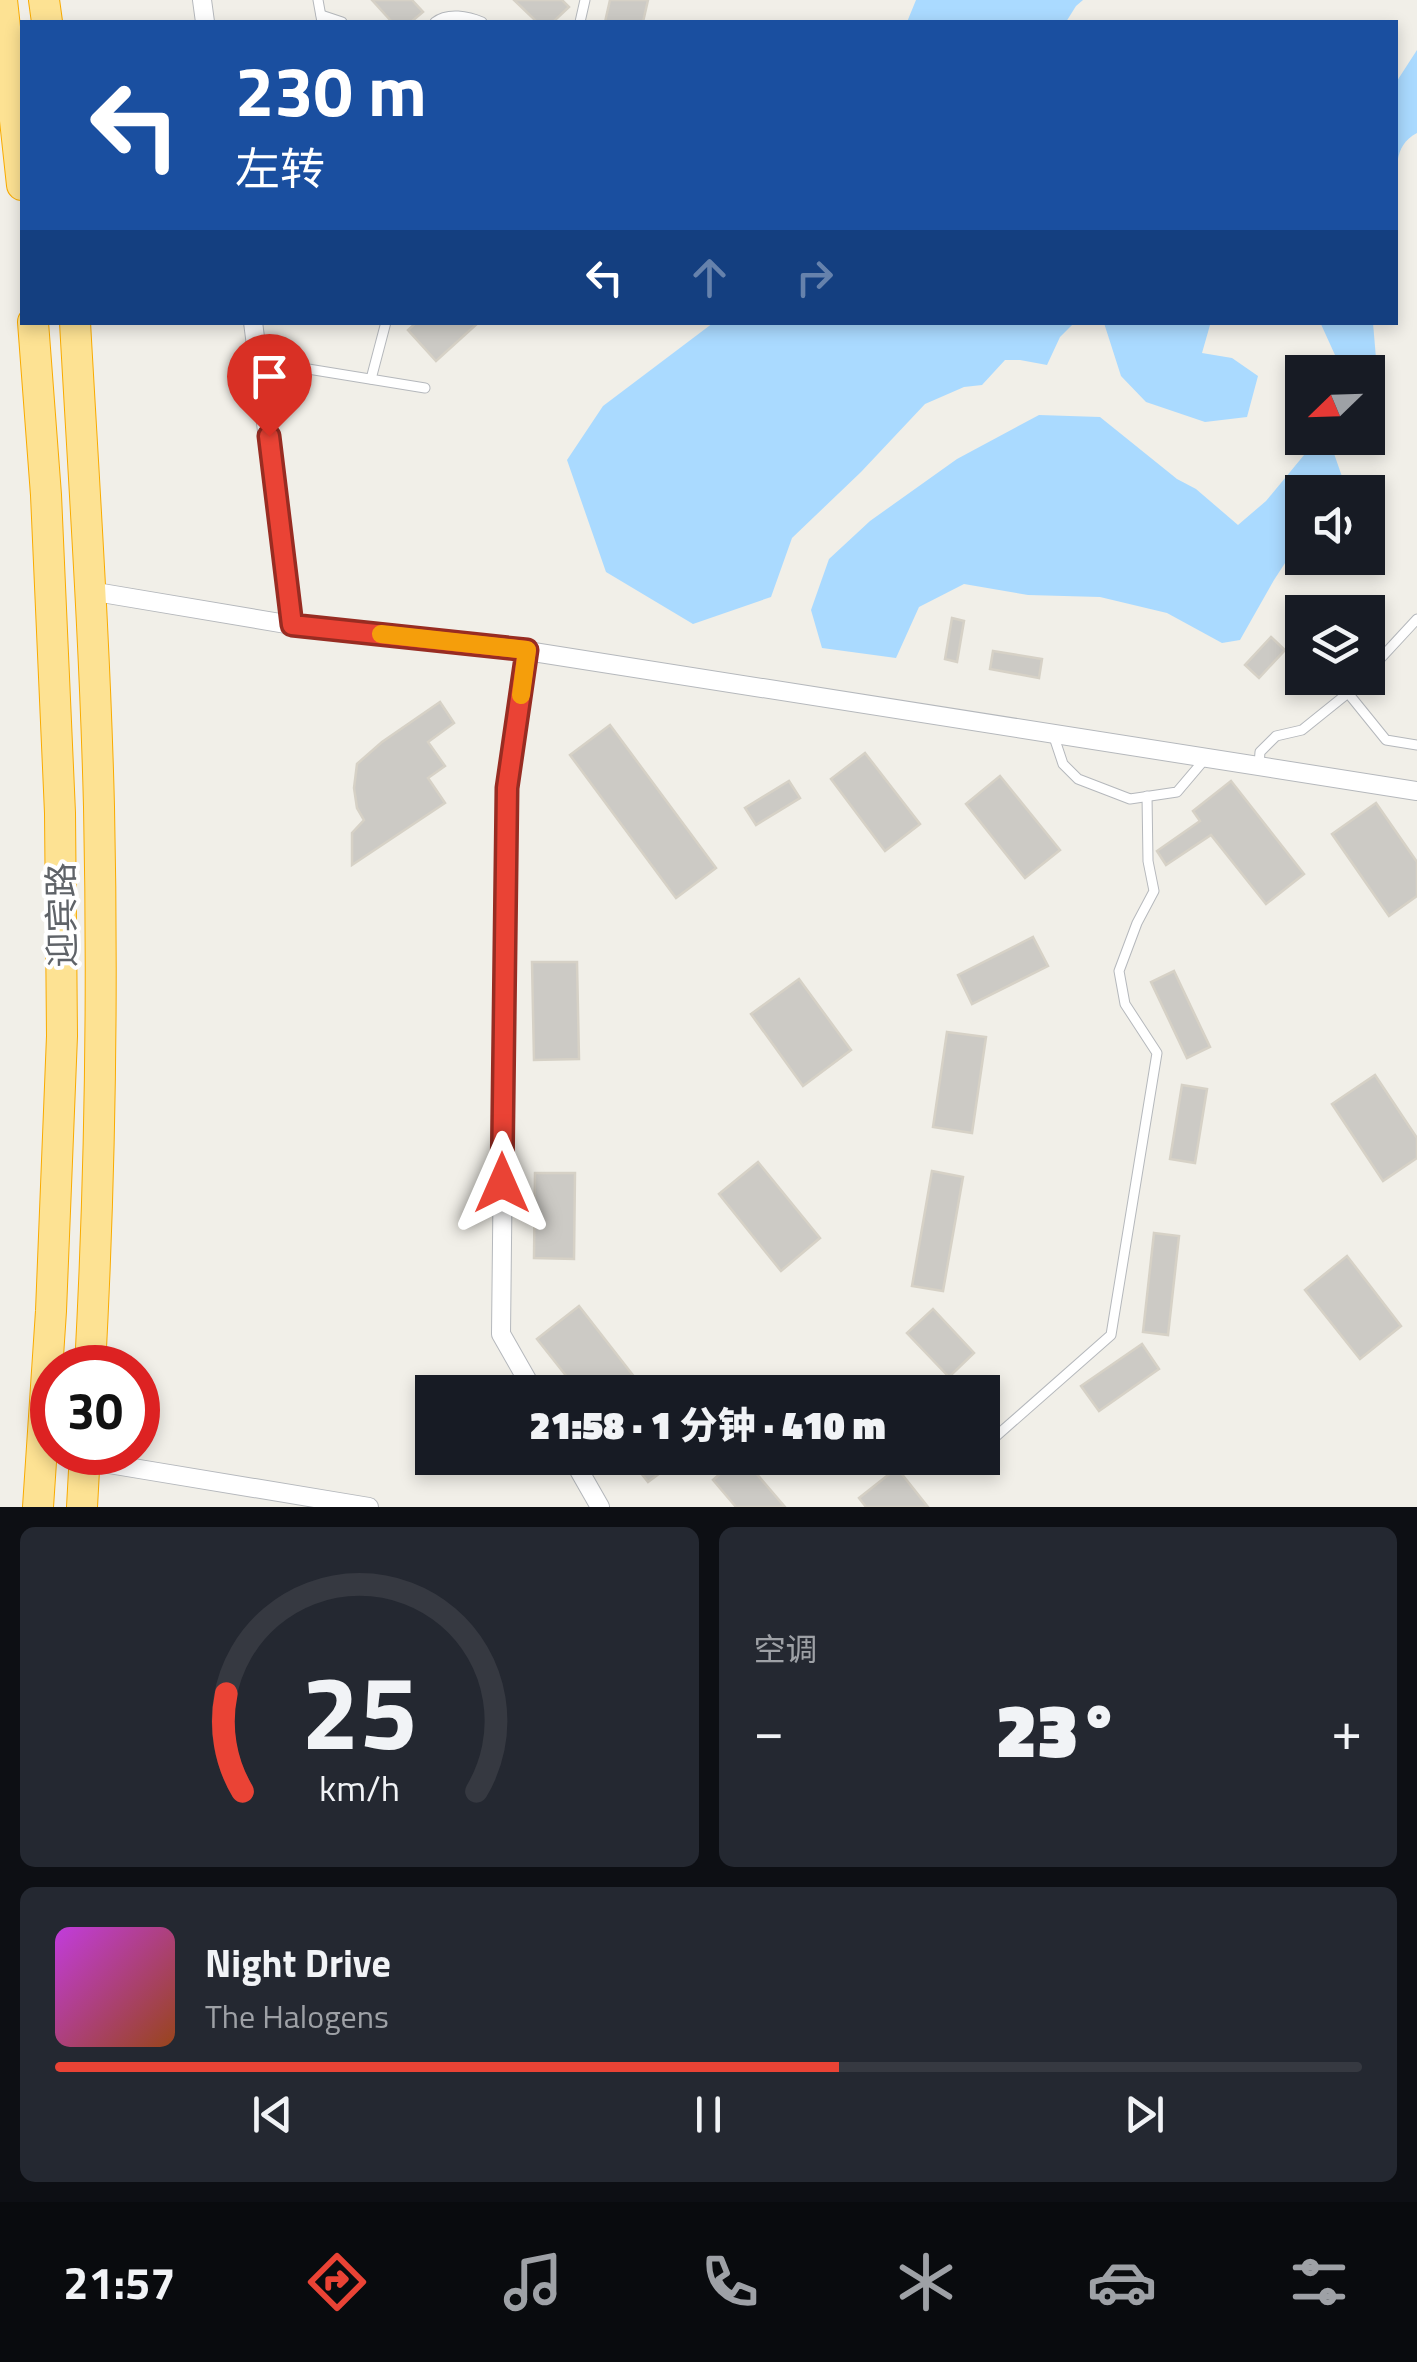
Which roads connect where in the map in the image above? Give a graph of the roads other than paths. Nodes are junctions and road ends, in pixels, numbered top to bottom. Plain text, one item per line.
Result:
1 (2, 0) edge
2 (318, 0) edge
3 (321, 19) edge
4 (438, 20) edge
5 (477, 20) edge
6 (20, 166) edge
7 (33, 325) edge
8 (74, 325) edge
9 (254, 325) edge
10 (385, 325) edge
11 (260, 361) junction
12 (372, 379) junction
13 (425, 388) dead end
14 (90, 591) junction
15 (1417, 619) edge
16 (292, 625) junction
17 (527, 650) junction
18 (1385, 654) edge
19 (1344, 695) edge
20 (1350, 695) edge
21 (1053, 733) junction
22 (1417, 746) edge
23 (1207, 757) junction
24 (1259, 765) junction
25 (1417, 792) edge
26 (1147, 796) junction
27 (91, 1345) edge
28 (524, 1375) edge
29 (1000, 1433) edge
30 (160, 1469) edge
31 (84, 1475) edge
32 (582, 1475) edge
33 (38, 1507) edge
34 (82, 1507) edge
35 (369, 1507) edge
36 (600, 1507) edge

1 - 6 highway
2 - 3 lane
4 - 5 lane
7 - 33 highway, 迎宾路
8 - 14 highway, 迎宾路
9 - 11 street
10 - 12 lane
11 - 12 lane
11 - 16 street
12 - 13 lane
14 - 16 street
14 - 27 highway, 迎宾路
15 - 18 lane
16 - 17 street
17 - 21 street
17 - 28 street
19 - 24 lane
20 - 22 lane
21 - 23 street
21 - 26 lane
23 - 24 street
23 - 26 lane
24 - 25 street
26 - 29 lane
30 - 35 street
31 - 34 highway
32 - 36 street

